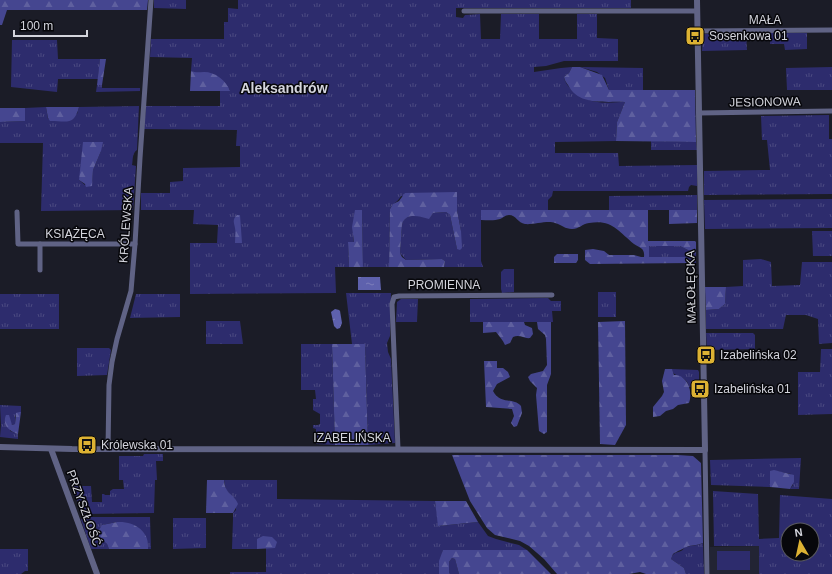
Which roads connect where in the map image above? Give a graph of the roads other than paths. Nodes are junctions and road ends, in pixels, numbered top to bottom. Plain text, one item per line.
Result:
1 (151, 0) edge
2 (697, 0) edge
3 (464, 11) dead end
4 (697, 11) junction
5 (832, 30) edge
6 (697, 31) junction
7 (832, 111) edge
8 (699, 113) junction
9 (17, 212) dead end
10 (40, 244) junction
11 (135, 244) junction
12 (40, 270) dead end
13 (552, 295) dead end
14 (0, 447) edge
15 (51, 448) junction
16 (108, 449) junction
17 (398, 449) junction
18 (705, 450) junction
19 (98, 574) edge
20 (706, 574) edge

1 - 11 street, KRÓLEWSKA
2 - 4 street, MAŁOŁĘCKA
3 - 4 street
4 - 6 street, MAŁOŁĘCKA
5 - 6 street, MAŁA
6 - 8 street, MAŁOŁĘCKA
7 - 8 street, JESIONOWA
8 - 18 street, MAŁOŁĘCKA
9 - 10 street, KSIĄŻĘCA
10 - 11 street, KSIĄŻĘCA
10 - 12 street, KSIĄŻĘCA
11 - 16 street, KRÓLEWSKA
13 - 17 street, PROMIENNA
14 - 15 street, IZABELIŃSKA
15 - 16 street, IZABELIŃSKA
15 - 19 street, PRZYSZŁOŚĆ
16 - 17 street, IZABELIŃSKA
17 - 18 street, IZABELIŃSKA
18 - 20 street, MAŁOŁĘCKA

